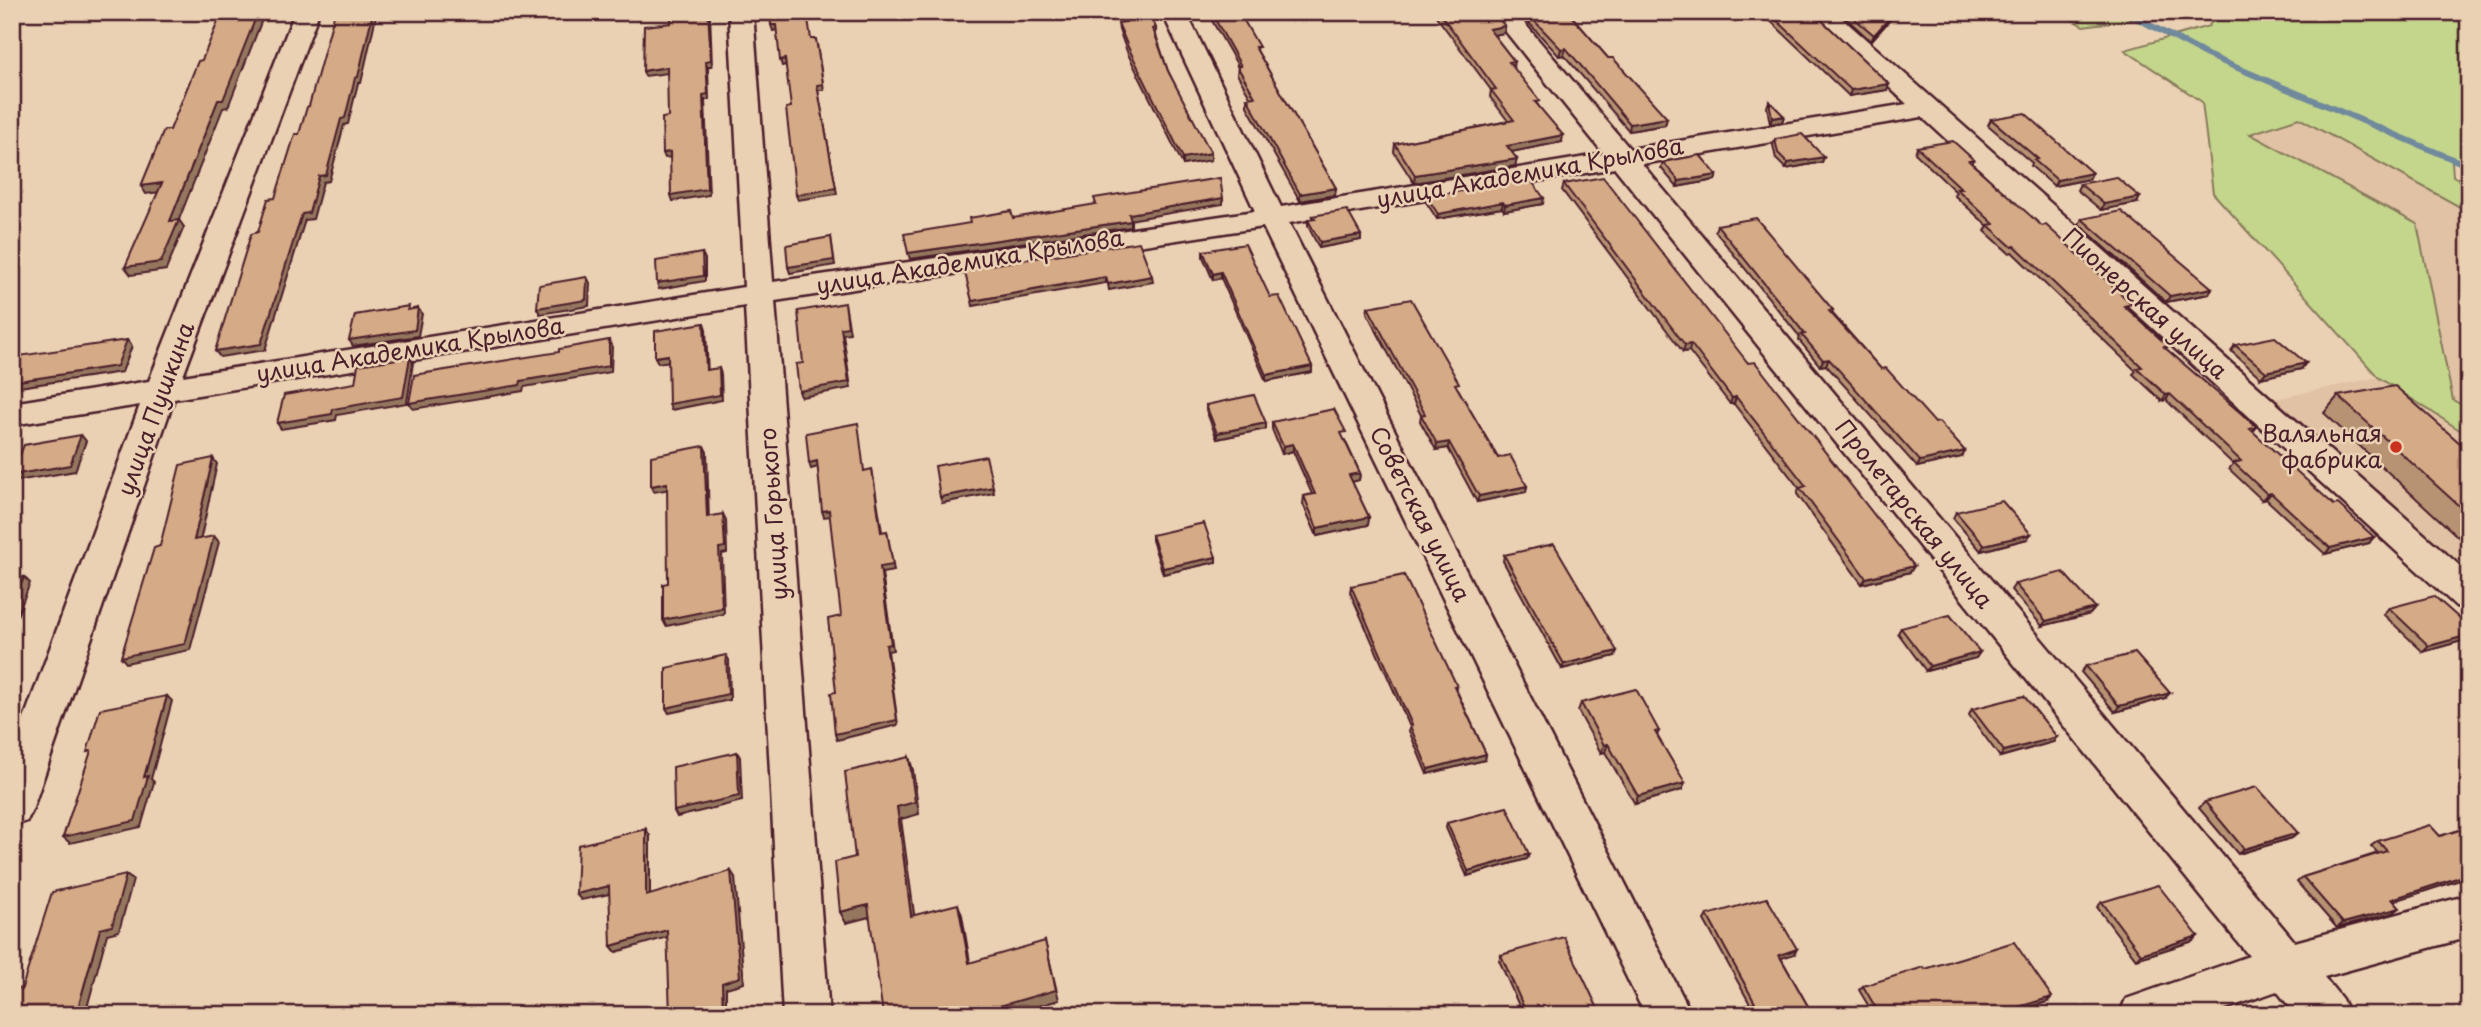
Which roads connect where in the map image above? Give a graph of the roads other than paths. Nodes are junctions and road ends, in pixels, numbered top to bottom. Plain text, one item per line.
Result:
1 (307, 12) edge
2 (741, 12) edge
3 (1174, 12) edge
4 (1502, 12) edge
5 (1821, 12) edge
6 (1928, 107) junction
7 (1621, 158) junction
8 (1272, 217) junction
9 (759, 294) junction
10 (162, 391) junction
11 (12, 414) edge
12 (2469, 596) edge
13 (12, 808) edge
14 (2469, 916) edge
15 (2286, 966) junction
16 (806, 1015) edge
17 (1669, 1015) edge
18 (2142, 1015) edge
19 (2326, 1015) edge

1 - 10 street, улица Пушкина
2 - 9 street, улица Горького
3 - 8 street, Советская улица
4 - 7 street, Пролетарская улица
5 - 6 street, Пионерская улица
6 - 7 street, улица Академика Крылова
6 - 12 street, Пионерская улица
7 - 8 street, улица Академика Крылова
7 - 15 street, Пролетарская улица
8 - 9 street, улица Академика Крылова
8 - 17 street, Советская улица
9 - 10 street, улица Академика Крылова
9 - 16 street, улица Горького
10 - 11 street, улица Академика Крылова
10 - 13 street, улица Пушкина
14 - 15 street
15 - 18 street
15 - 19 street, Пролетарская улица

